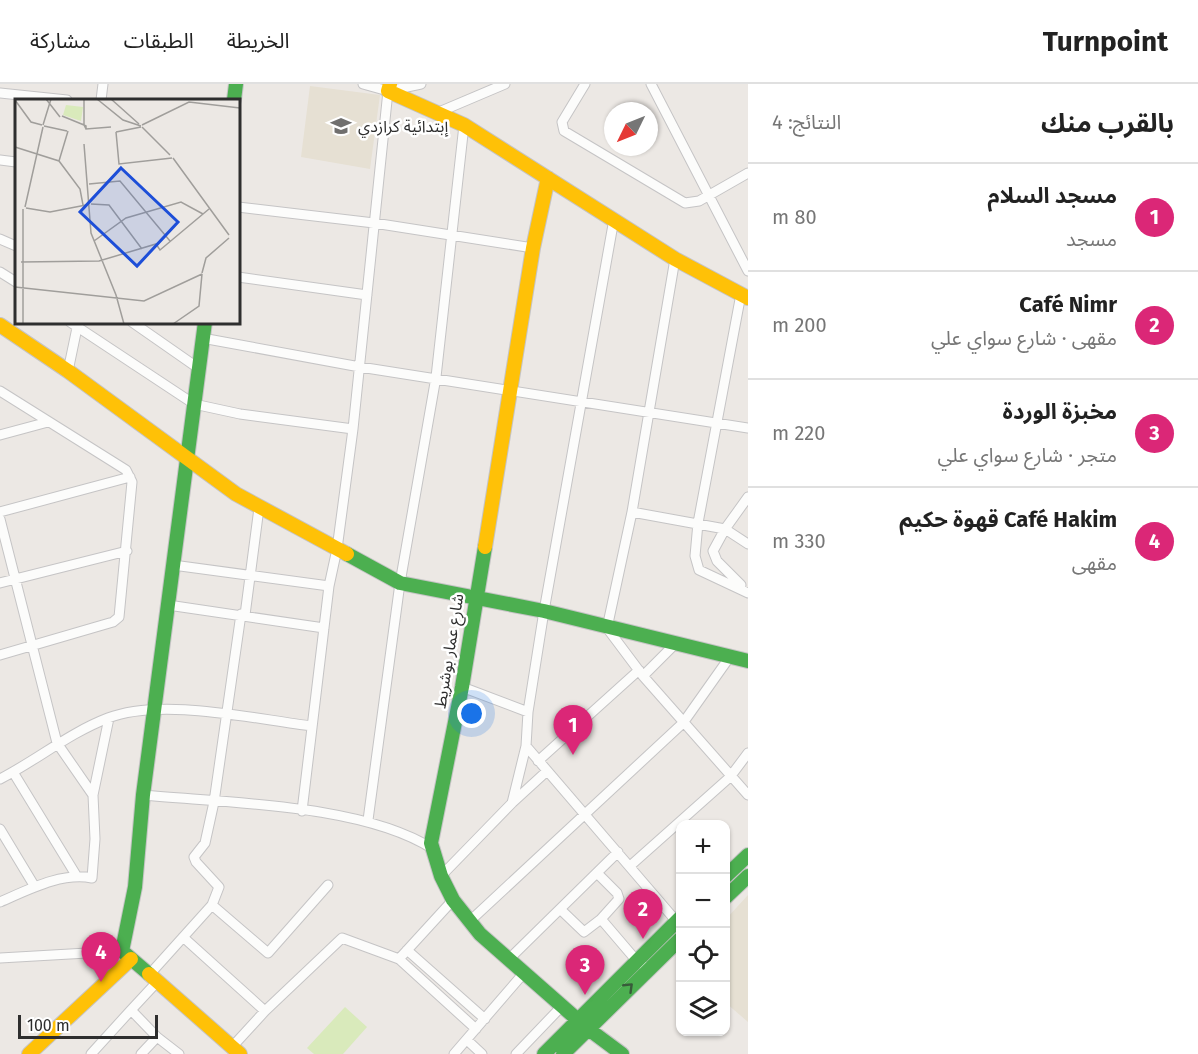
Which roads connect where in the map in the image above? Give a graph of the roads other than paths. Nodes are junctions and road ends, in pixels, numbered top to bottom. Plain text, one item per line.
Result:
1 (103, 84) edge
2 (236, 84) edge
3 (363, 84) edge
4 (422, 84) edge
5 (505, 84) edge
6 (585, 84) edge
7 (651, 84) edge
8 (389, 87) edge
9 (0, 93) edge
10 (57, 99) edge
11 (101, 99) edge
12 (234, 99) edge
13 (439, 112) junction
14 (464, 125) junction
15 (0, 160) edge
16 (15, 162) edge
17 (748, 172) edge
18 (548, 178) junction
19 (709, 196) junction
20 (240, 207) edge
21 (614, 219) junction
22 (374, 224) junction
23 (452, 235) junction
24 (0, 239) edge
25 (15, 246) edge
26 (533, 248) junction
27 (675, 259) junction
28 (748, 271) edge
29 (0, 272) edge
30 (240, 277) edge
31 (15, 281) edge
32 (367, 295) junction
33 (745, 296) edge
34 (75, 324) edge
35 (135, 324) edge
36 (204, 324) edge
37 (0, 325) edge
38 (202, 338) junction
39 (360, 367) junction
40 (198, 368) junction
41 (68, 371) junction
42 (436, 377) junction
43 (510, 389) junction
44 (0, 391) edge
45 (580, 401) junction
46 (194, 404) junction
47 (650, 413) junction
48 (48, 423) junction
49 (717, 423) junction
50 (748, 428) edge
51 (353, 429) junction
52 (0, 435) edge
53 (186, 455) junction
54 (130, 477) junction
55 (748, 497) edge
56 (259, 508) junction
57 (0, 512) edge
58 (632, 513) junction
59 (0, 519) edge
60 (698, 523) junction
61 (725, 529) junction
62 (748, 544) edge
63 (337, 549) junction
64 (127, 551) junction
65 (715, 557) junction
66 (173, 565) junction
67 (699, 570) junction
68 (251, 575) junction
69 (14, 579) junction
70 (0, 583) edge
71 (400, 583) junction
72 (329, 586) junction
73 (748, 591) edge
74 (475, 597) junction
75 (168, 605) junction
76 (544, 611) junction
77 (243, 615) junction
78 (324, 628) junction
79 (607, 628) junction
80 (674, 645) junction
81 (32, 646) junction
82 (0, 655) edge
83 (729, 658) junction
84 (748, 661) edge
85 (641, 673) junction
86 (462, 687) junction
87 (154, 708) junction
88 (528, 712) junction
89 (226, 715) junction
90 (109, 718) junction
91 (684, 723) junction
92 (312, 726) junction
93 (57, 742) junction
94 (526, 746) junction
95 (748, 753) edge
96 (538, 761) junction
97 (547, 771) junction
98 (13, 772) junction
99 (730, 777) junction
100 (0, 779) edge
101 (93, 795) junction
102 (142, 795) junction
103 (748, 795) edge
104 (214, 802) junction
105 (512, 803) junction
106 (302, 811) junction
107 (583, 814) junction
108 (368, 820) junction
109 (0, 829) edge
110 (433, 849) junction
111 (618, 852) junction
112 (748, 855) edge
113 (630, 866) junction
114 (598, 874) junction
115 (728, 874) edge
116 (76, 875) junction
117 (441, 876) junction
118 (748, 876) edge
119 (328, 885) dead end
120 (35, 887) junction
121 (730, 893) edge
122 (453, 900) junction
123 (0, 902) edge
124 (212, 905) junction
125 (560, 909) junction
126 (676, 917) edge
127 (601, 919) junction
128 (471, 920) junction
129 (676, 923) edge
130 (183, 937) junction
131 (676, 944) edge
132 (407, 950) junction
133 (127, 955) junction
134 (0, 958) edge
135 (399, 960) junction
136 (508, 960) junction
137 (636, 960) junction
138 (648, 969) junction
139 (523, 974) junction
140 (153, 978) junction
141 (562, 1006) junction
142 (130, 1010) junction
143 (265, 1011) junction
144 (485, 1019) junction
145 (583, 1023) junction
146 (476, 1029) junction
147 (157, 1037) junction
148 (466, 1040) junction
149 (236, 1050) edge
150 (28, 1054) edge
151 (91, 1054) edge
152 (141, 1054) edge
153 (177, 1054) edge
154 (454, 1054) edge
155 (482, 1054) edge
156 (516, 1054) edge
157 (544, 1054) edge
158 (563, 1054) edge
159 (622, 1054) edge

1 - 11 street
2 - 12 street
3 - 8 street
4 - 8 street
5 - 13 street
6 - 19 street
7 - 19 street
8 - 13 street
8 - 22 street
9 - 10 street
13 - 14 street
14 - 18 street
14 - 23 street
15 - 16 street
17 - 19 street
18 - 21 street
18 - 26 street, شارع عمار بوشريط
19 - 28 street
20 - 22 street
21 - 27 street
21 - 45 street
22 - 23 street
22 - 32 street
23 - 26 street
23 - 42 street
24 - 25 street
26 - 43 street, شارع عمار بوشريط
27 - 33 street
27 - 47 street
29 - 31 street
30 - 32 street
32 - 39 street
33 - 49 street
34 - 41 street
34 - 46 street
35 - 40 street
36 - 38 street
37 - 41 street
38 - 39 street
38 - 40 street
39 - 42 street
39 - 51 street
40 - 46 street
41 - 53 street
42 - 43 street
42 - 71 street
43 - 45 street
43 - 74 street, شارع عمار بوشريط
44 - 48 street
45 - 47 street
45 - 76 street
46 - 51 street
46 - 53 street
47 - 49 street
47 - 58 street
48 - 52 street
48 - 54 street
49 - 50 street
49 - 60 street
51 - 63 street
53 - 56 street
53 - 66 street
54 - 57 street
54 - 64 street
55 - 61 street
56 - 63 street
56 - 68 street
58 - 60 street
58 - 79 street
59 - 69 street
60 - 61 street
60 - 67 street
61 - 62 street
61 - 65 street
63 - 71 street
63 - 72 street
64 - 69 street
64 - 81 street
65 - 67 street
65 - 73 street
66 - 68 street
66 - 75 street
67 - 73 street
68 - 72 street
68 - 77 street
69 - 70 street
69 - 81 street
71 - 74 street
71 - 108 street
72 - 78 street
74 - 76 street
74 - 86 street, شارع عمار بوشريط
75 - 77 street
75 - 87 street
76 - 79 street
76 - 88 street
77 - 78 street
77 - 89 street
78 - 92 street
79 - 80 street
79 - 85 street
80 - 83 street
80 - 85 street
81 - 82 street
81 - 93 street
83 - 84 street
83 - 91 street
85 - 91 street
85 - 96 street
86 - 88 street
86 - 110 street, شارع عمار بوشريط
87 - 89 street
87 - 90 street
87 - 102 street
88 - 94 street
89 - 92 street
89 - 104 street
90 - 93 street
90 - 101 street
91 - 99 street
91 - 107 street
92 - 106 street
93 - 98 street
93 - 101 street
94 - 96 street
94 - 105 street
95 - 99 street
96 - 97 street
97 - 105 street
97 - 107 street
98 - 100 street
98 - 116 street
99 - 103 street
99 - 113 street
101 - 116 street
102 - 104 street
102 - 133 street
104 - 106 street
104 - 124 street
105 - 117 street
106 - 108 street
107 - 111 street
107 - 128 street
108 - 110 street
109 - 120 street
110 - 117 street, شارع عمار بوشريط
111 - 113 street
111 - 114 street
112 - 115 street
113 - 126 street
114 - 125 street
114 - 127 street
116 - 120 street
117 - 122 street, شارع عمار بوشريط
118 - 121 street
119 - 124 street
120 - 123 street
122 - 128 street, شارع عمار بوشريط
122 - 132 street
124 - 130 street
125 - 127 street
125 - 136 street
127 - 137 street
128 - 136 street, شارع عمار بوشريط
129 - 137 street
130 - 140 street
130 - 143 street
131 - 138 street
132 - 135 street
132 - 144 street
133 - 134 street
133 - 140 street
133 - 150 street
135 - 143 street
135 - 146 street
136 - 139 street, شارع عمار بوشريط
137 - 138 street
137 - 145 street
145 -> 138 street
139 - 141 street, شارع عمار بوشريط
139 - 144 street
140 - 142 street
140 - 149 street
141 - 145 street, شارع عمار بوشريط
141 - 156 street
142 - 147 street
142 - 151 street
143 - 149 street
144 - 146 street
145 - 157 street
145 - 158 street
145 - 159 street, شارع عمار بوشريط
146 - 148 street
147 - 152 street
147 - 153 street
148 - 154 street
148 - 155 street

